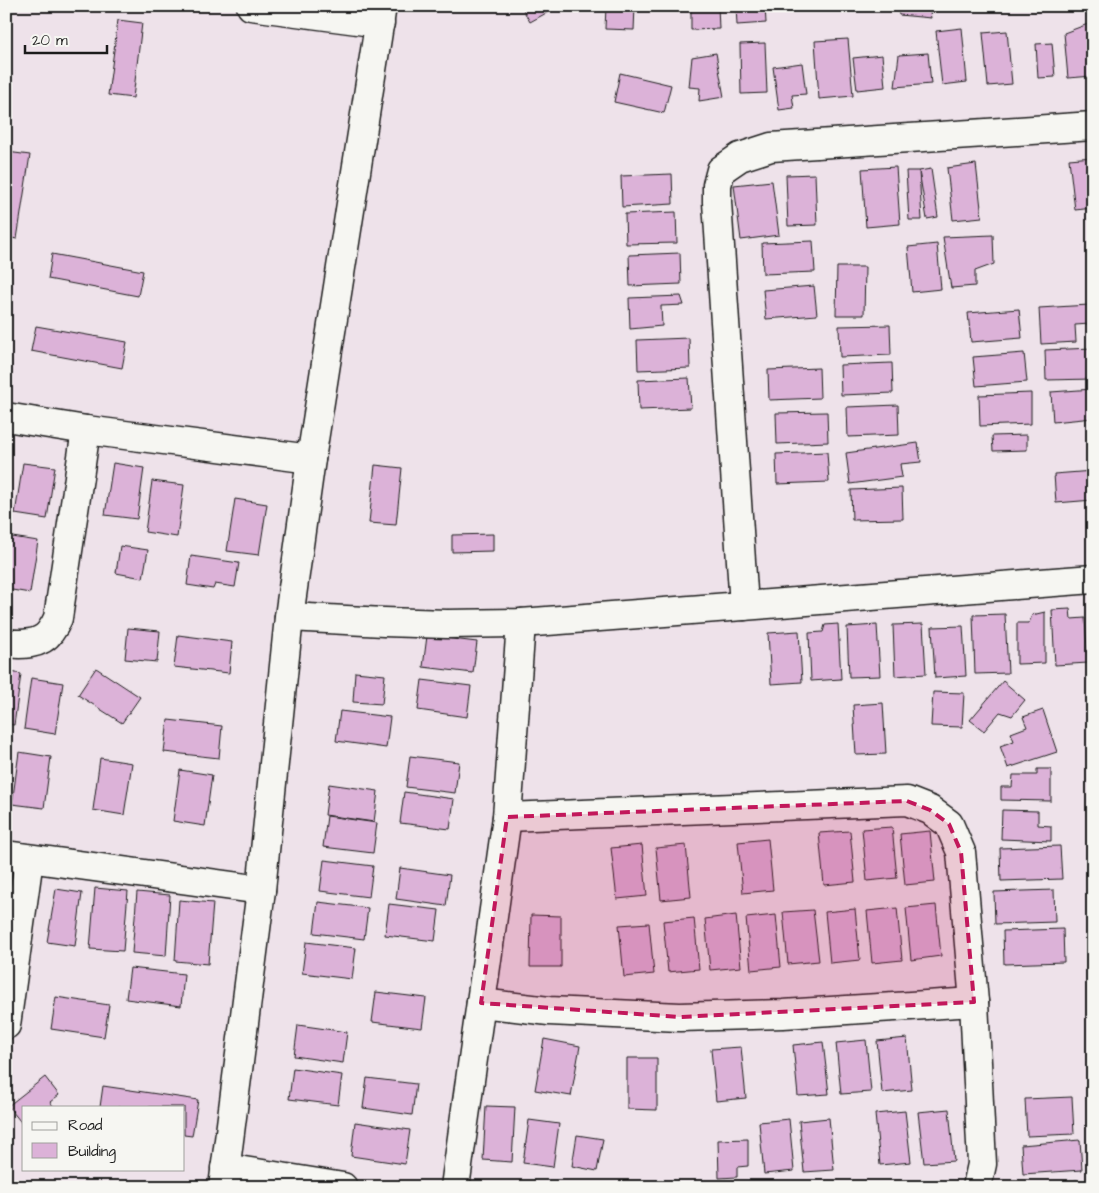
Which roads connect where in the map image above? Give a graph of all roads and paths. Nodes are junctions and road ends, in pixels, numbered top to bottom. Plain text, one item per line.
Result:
1 (251, 6) edge
2 (381, 15) edge
3 (1093, 126) edge
4 (6, 417) edge
5 (86, 430) junction
6 (311, 459) junction
7 (1093, 578) edge
8 (744, 606) junction
9 (289, 617) junction
10 (521, 623) junction
11 (6, 643) edge
12 (506, 817) junction
13 (18, 857) edge
14 (261, 890) junction
15 (974, 1002) junction
16 (482, 1003) junction
17 (6, 1025) edge
18 (224, 1177) edge
19 (343, 1187) edge
20 (455, 1187) edge
21 (977, 1187) edge

1 - 2 street
2 - 6 street
3 - 8 street
4 - 5 street
5 - 6 street
5 - 11 street
6 - 9 street
7 - 8 street
8 - 10 street
9 - 10 street
9 - 14 street
10 - 12 street
12 - 15 street
12 - 16 street
13 - 14 street
13 - 17 street
14 - 18 street
15 - 16 street
15 - 21 street
16 - 20 street
18 - 19 street

